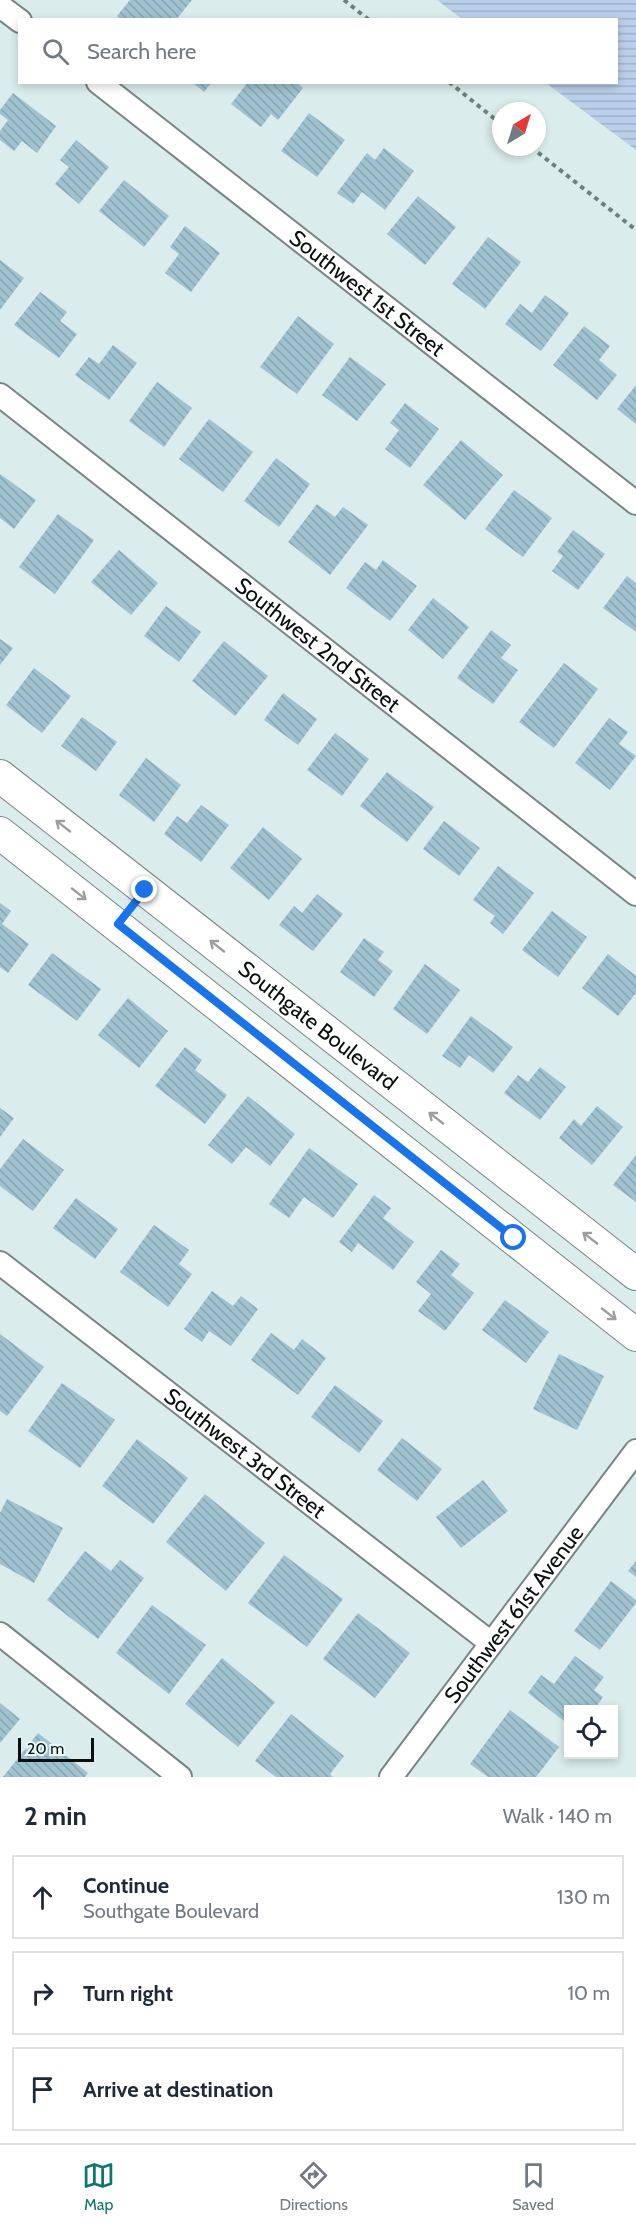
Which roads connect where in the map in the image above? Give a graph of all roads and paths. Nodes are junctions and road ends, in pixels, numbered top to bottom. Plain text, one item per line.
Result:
1 (345, 0) edge
2 (0, 6) edge
3 (367, 18) edge
4 (18, 20) edge
5 (101, 84) edge
6 (451, 84) edge
7 (492, 117) edge
8 (542, 156) edge
9 (636, 230) edge
10 (0, 395) edge
11 (636, 503) edge
12 (0, 776) edge
13 (0, 833) edge
14 (145, 890) junction
15 (636, 894) edge
16 (118, 924) junction
17 (0, 1263) edge
18 (636, 1274) edge
19 (636, 1335) edge
20 (636, 1451) edge
21 (0, 1634) edge
22 (491, 1643) junction
23 (180, 1777) edge
24 (391, 1777) edge

1 - 3 path
2 - 4 street
5 - 11 street, Southwest 1st Street
6 - 7 path
8 - 9 path
10 - 15 street, Southwest 2nd Street
14 -> 12 main road, Southgate Boulevard
13 -> 16 main road, Southgate Boulevard
14 - 16 main road
18 -> 14 main road, Southgate Boulevard
16 -> 19 main road, Southgate Boulevard
17 - 22 street, Southwest 3rd Street
20 - 22 street, Southwest 61st Avenue
21 - 23 street
22 - 24 street, Southwest 61st Avenue

